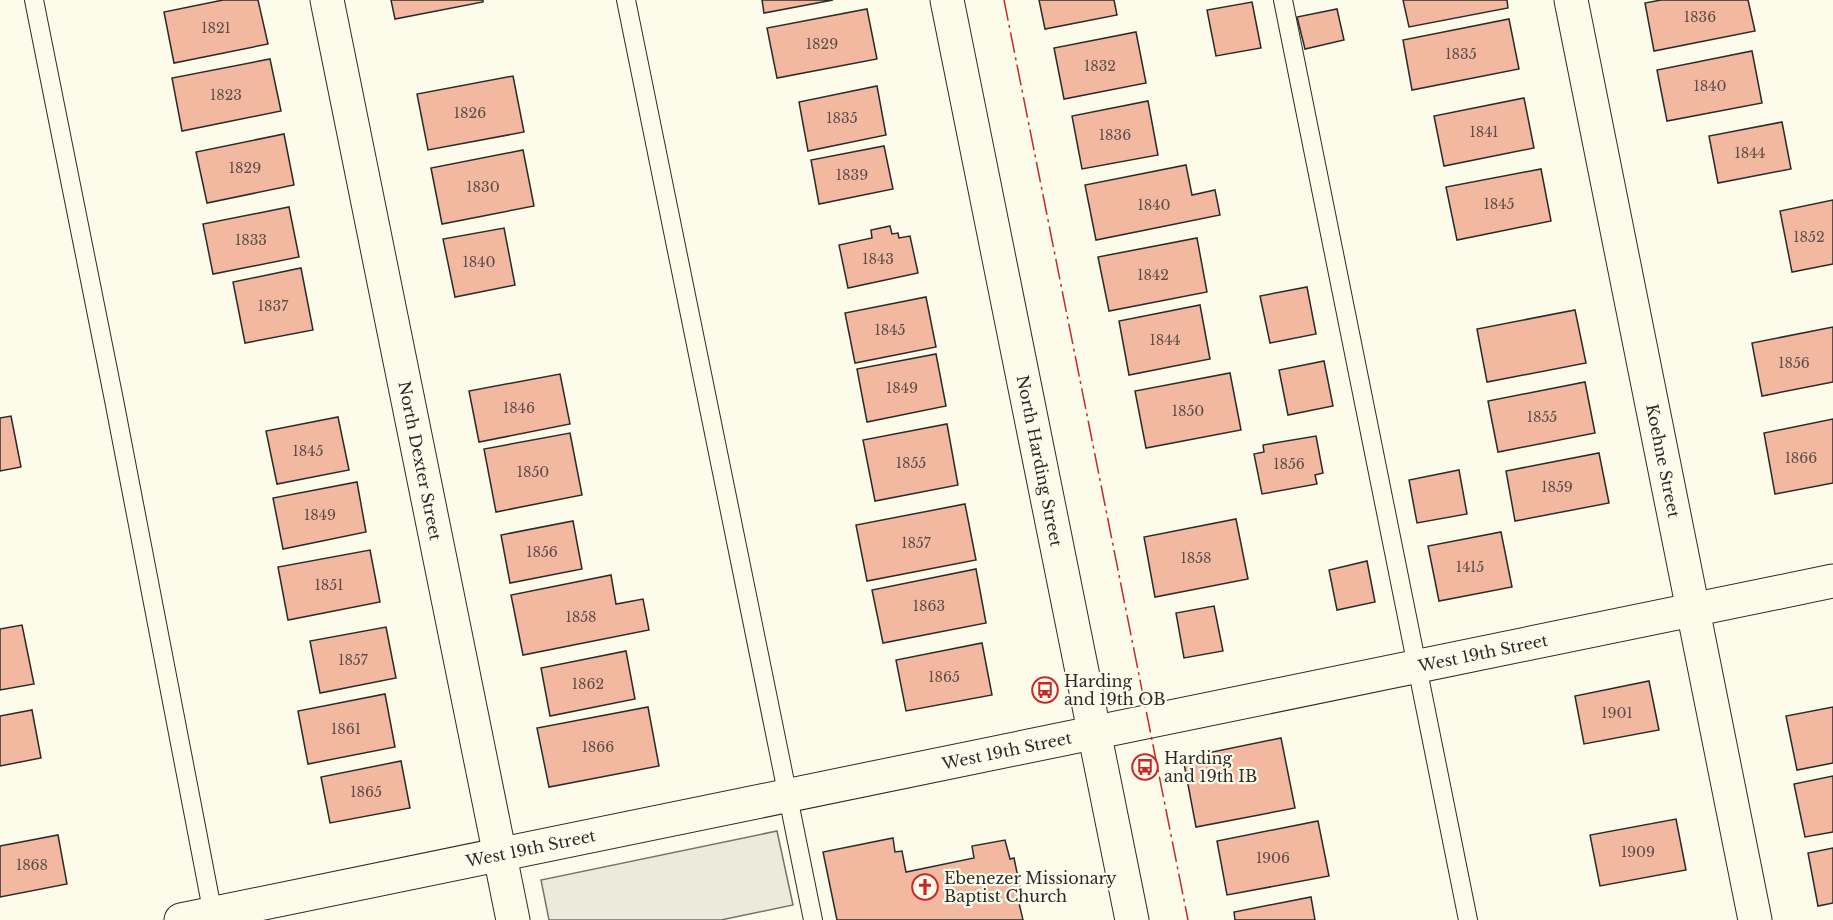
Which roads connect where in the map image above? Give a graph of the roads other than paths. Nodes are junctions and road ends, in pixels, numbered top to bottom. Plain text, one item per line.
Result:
1 (34, 0) edge
2 (327, 0) edge
3 (626, 0) edge
4 (947, 0) edge
5 (1282, 0) edge
6 (1571, 0) edge
7 (1833, 581) edge
8 (1694, 609) junction
9 (1416, 667) junction
10 (1094, 733) junction
11 (788, 795) junction
12 (499, 854) junction
13 (213, 917) edge
14 (181, 920) edge
15 (513, 920) edge
16 (813, 920) edge
17 (1132, 920) edge
18 (1468, 920) edge
19 (1755, 920) edge

1 - 13 lane
2 - 12 street, North Dexter Street
3 - 11 lane
4 - 10 street, North Harding Street
5 - 9 lane
6 - 8 street, Koehne Street
7 - 8 street, West 19th Street
8 - 9 street, West 19th Street
8 - 19 street, Koehne Street
9 - 10 street, West 19th Street
9 - 18 lane
10 - 11 street, West 19th Street
10 - 17 street, North Harding Street
11 - 12 street, West 19th Street
11 - 16 lane
12 - 13 street, West 19th Street
12 - 15 street, North Dexter Street
13 - 14 street, West 19th Street

